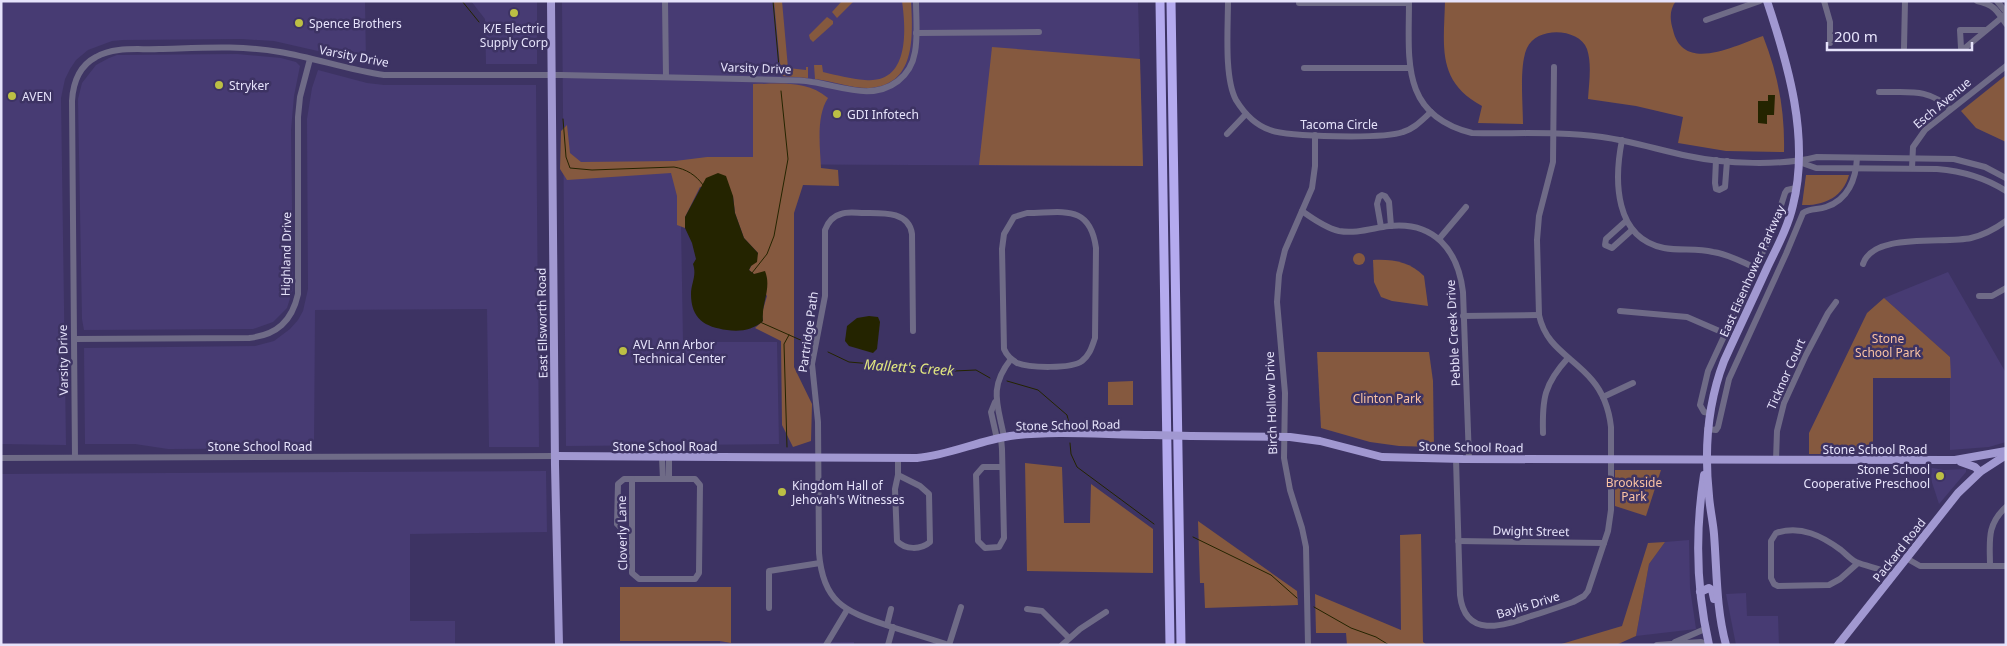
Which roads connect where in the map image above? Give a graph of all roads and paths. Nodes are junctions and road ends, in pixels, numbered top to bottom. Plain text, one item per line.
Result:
1 (551, 1) edge
2 (665, 1) edge
3 (916, 1) edge
4 (1160, 1) edge
5 (1171, 1) edge
6 (1228, 1) edge
7 (1760, 1) edge
8 (1767, 1) edge
9 (1824, 1) edge
10 (1905, 1) edge
11 (1977, 1) edge
12 (1997, 1) edge
13 (1299, 2) dead end
14 (1409, 2) edge
15 (2004, 14) edge
16 (1706, 20) dead end
17 (2006, 24) edge
18 (1986, 30) dead end
19 (1039, 32) dead end
20 (916, 33) junction
21 (1830, 43) dead end
22 (1904, 48) dead end
23 (310, 59) junction
24 (2006, 66) edge
25 (1554, 67) dead end
26 (1304, 68) dead end
27 (1409, 68) junction
28 (552, 75) junction
29 (666, 77) junction
30 (1879, 92) dead end
31 (1950, 109) junction
32 (1430, 112) junction
33 (1246, 114) junction
34 (1227, 134) dead end
35 (1554, 134) junction
36 (1315, 135) junction
37 (1622, 140) junction
38 (1856, 158) junction
39 (1912, 158) junction
40 (1716, 160) junction
41 (1727, 161) junction
42 (1798, 162) junction
43 (1856, 168) junction
44 (1912, 168) junction
45 (2006, 178) edge
46 (1796, 188) junction
47 (2006, 191) edge
48 (1466, 207) dead end
49 (1302, 212) junction
50 (1626, 220) junction
51 (2006, 221) edge
52 (1392, 226) junction
53 (1381, 228) junction
54 (1632, 230) junction
55 (1439, 239) junction
56 (1863, 264) dead end
57 (1756, 268) junction
58 (2006, 288) edge
59 (1979, 296) dead end
60 (1836, 302) dead end
61 (1620, 310) dead end
62 (1539, 314) junction
63 (1463, 316) junction
64 (913, 331) dead end
65 (1724, 333) junction
66 (74, 339) junction
67 (1568, 358) junction
68 (1011, 359) junction
69 (1633, 383) dead end
70 (1604, 397) junction
71 (1709, 413) junction
72 (1707, 429) junction
73 (1543, 434) dead end
74 (1284, 437) junction
75 (1001, 438) junction
76 (2006, 451) edge
77 (2006, 455) edge
78 (555, 456) junction
79 (75, 457) junction
80 (1, 458) edge
81 (666, 458) junction
82 (817, 458) junction
83 (898, 458) junction
84 (1456, 459) junction
85 (1469, 459) junction
86 (1611, 460) junction
87 (1706, 460) junction
88 (1776, 460) junction
89 (1955, 460) junction
90 (1002, 467) junction
91 (1980, 472) junction
92 (898, 475) junction
93 (632, 479) junction
94 (666, 479) junction
95 (2006, 507) edge
96 (632, 529) junction
97 (1458, 541) junction
98 (1604, 543) junction
99 (1906, 558) junction
100 (1858, 562) junction
101 (820, 564) junction
102 (1990, 566) junction
103 (2006, 566) edge
104 (1893, 575) junction
105 (1700, 592) junction
106 (961, 607) dead end
107 (769, 608) dead end
108 (1027, 608) dead end
109 (891, 609) dead end
110 (847, 610) junction
111 (1106, 612) dead end
112 (1720, 620) junction
113 (890, 626) junction
114 (1705, 629) junction
115 (1069, 638) junction
116 (1674, 642) junction
117 (559, 645) edge
118 (826, 645) edge
119 (888, 645) edge
120 (949, 645) edge
121 (1062, 645) edge
122 (1170, 645) edge
123 (1181, 645) edge
124 (1308, 645) edge
125 (1657, 645) edge
126 (1708, 645) edge
127 (1726, 645) edge
128 (1838, 645) edge

1 - 28 main road, East Ellsworth Road
2 - 29 street
3 - 20 street, Varsity Drive
4 - 122 highway
5 - 123 highway
6 - 33 street, Tacoma Circle
7 - 16 street
8 - 42 main road, East Eisenhower Parkway
9 - 21 street
10 - 22 street
11 - 15 street
12 - 15 street
13 - 14 street
14 - 27 street
15 - 17 street
15 - 18 street
19 - 20 street
20 - 29 street, Varsity Drive
23 - 28 street, Varsity Drive
23 - 66 street, Highland Drive
23 - 66 street, Varsity Drive
24 - 31 street, Esch Avenue
25 - 35 street
26 - 27 street
27 - 32 street
28 - 29 street, Varsity Drive
28 - 78 main road, East Ellsworth Road
30 - 31 street
31 - 39 street, Esch Avenue
32 - 35 street
32 - 36 street, Tacoma Circle
33 - 34 street
33 - 36 street, Tacoma Circle
35 - 37 street
35 - 62 street
36 - 49 street, Birch Hollow Drive
37 - 40 street
37 - 50 street
38 - 39 street
38 - 42 street
38 - 43 street
39 - 44 street, Esch Avenue
39 - 45 street
40 - 41 street
40 - 41 street
41 - 42 street
42 - 43 street
42 - 46 main road, East Eisenhower Parkway
43 - 44 street
43 - 72 street
44 - 47 street
46 - 57 street
46 - 71 main road, East Eisenhower Parkway
48 - 55 street
49 - 53 street, Pebble Creek Drive
49 - 74 street, Birch Hollow Drive
50 - 54 street
50 - 54 street
51 - 56 street
52 - 53 street, Pebble Creek Drive
52 - 53 street
52 - 55 street, Pebble Creek Drive
54 - 57 street
55 - 63 street, Pebble Creek Drive
57 - 65 street
58 - 59 street
60 - 88 street, Ticknor Court
61 - 65 street
62 - 63 street
62 - 67 street
63 - 85 street, Pebble Creek Drive
64 - 82 street, Partridge Path
65 - 71 street
66 - 79 street, Varsity Drive
67 - 70 street
67 - 73 street
68 - 68 street
68 - 75 street
69 - 70 street
70 - 86 street, Baylis Drive
71 - 72 main road, East Eisenhower Parkway
72 - 87 main road, East Eisenhower Parkway
74 - 75 main road, Stone School Road, bridge
74 - 84 main road, Stone School Road
74 - 124 street, Birch Hollow Drive
75 - 83 main road, Stone School Road
75 - 90 street
76 - 89 main road
77 - 91 main road, Packard Road
78 - 79 street, Stone School Road
78 - 81 main road, Stone School Road
78 - 117 main road, East Ellsworth Road
79 - 80 street, Stone School Road
81 - 82 main road, Stone School Road
81 - 94 street
82 - 83 main road, Stone School Road
82 - 101 street
83 - 92 street
84 - 85 main road, Stone School Road
84 - 97 street, Baylis Drive
85 - 86 main road, Stone School Road
86 - 87 main road, Stone School Road
86 - 98 street, Baylis Drive
87 - 88 main road, Stone School Road
87 - 105 main road, East Eisenhower Parkway
87 - 112 main road, East Eisenhower Parkway
88 - 89 main road, Stone School Road
89 - 91 main road
90 - 90 street
91 - 99 main road, Packard Road
92 - 92 street
93 - 94 street, Cloverly Lane
93 - 96 street, Cloverly Lane
93 - 96 street
94 - 96 street, Cloverly Lane
95 - 102 street
97 - 98 street, Dwight Street
97 - 98 street, Baylis Drive
99 - 102 street
99 - 104 main road, Packard Road
100 - 100 street
100 - 104 street
101 - 107 street
101 - 110 street
102 - 103 street
104 - 128 main road, Packard Road
105 - 112 main road
105 - 114 main road, East Eisenhower Parkway
106 - 120 street
108 - 115 street
109 - 113 street
110 - 113 street
110 - 118 street
111 - 115 street
112 - 127 main road, East Eisenhower Parkway
113 - 119 street
113 - 120 street
114 - 116 street
114 - 126 main road, East Eisenhower Parkway
115 - 121 street
116 - 125 street
116 - 126 street

